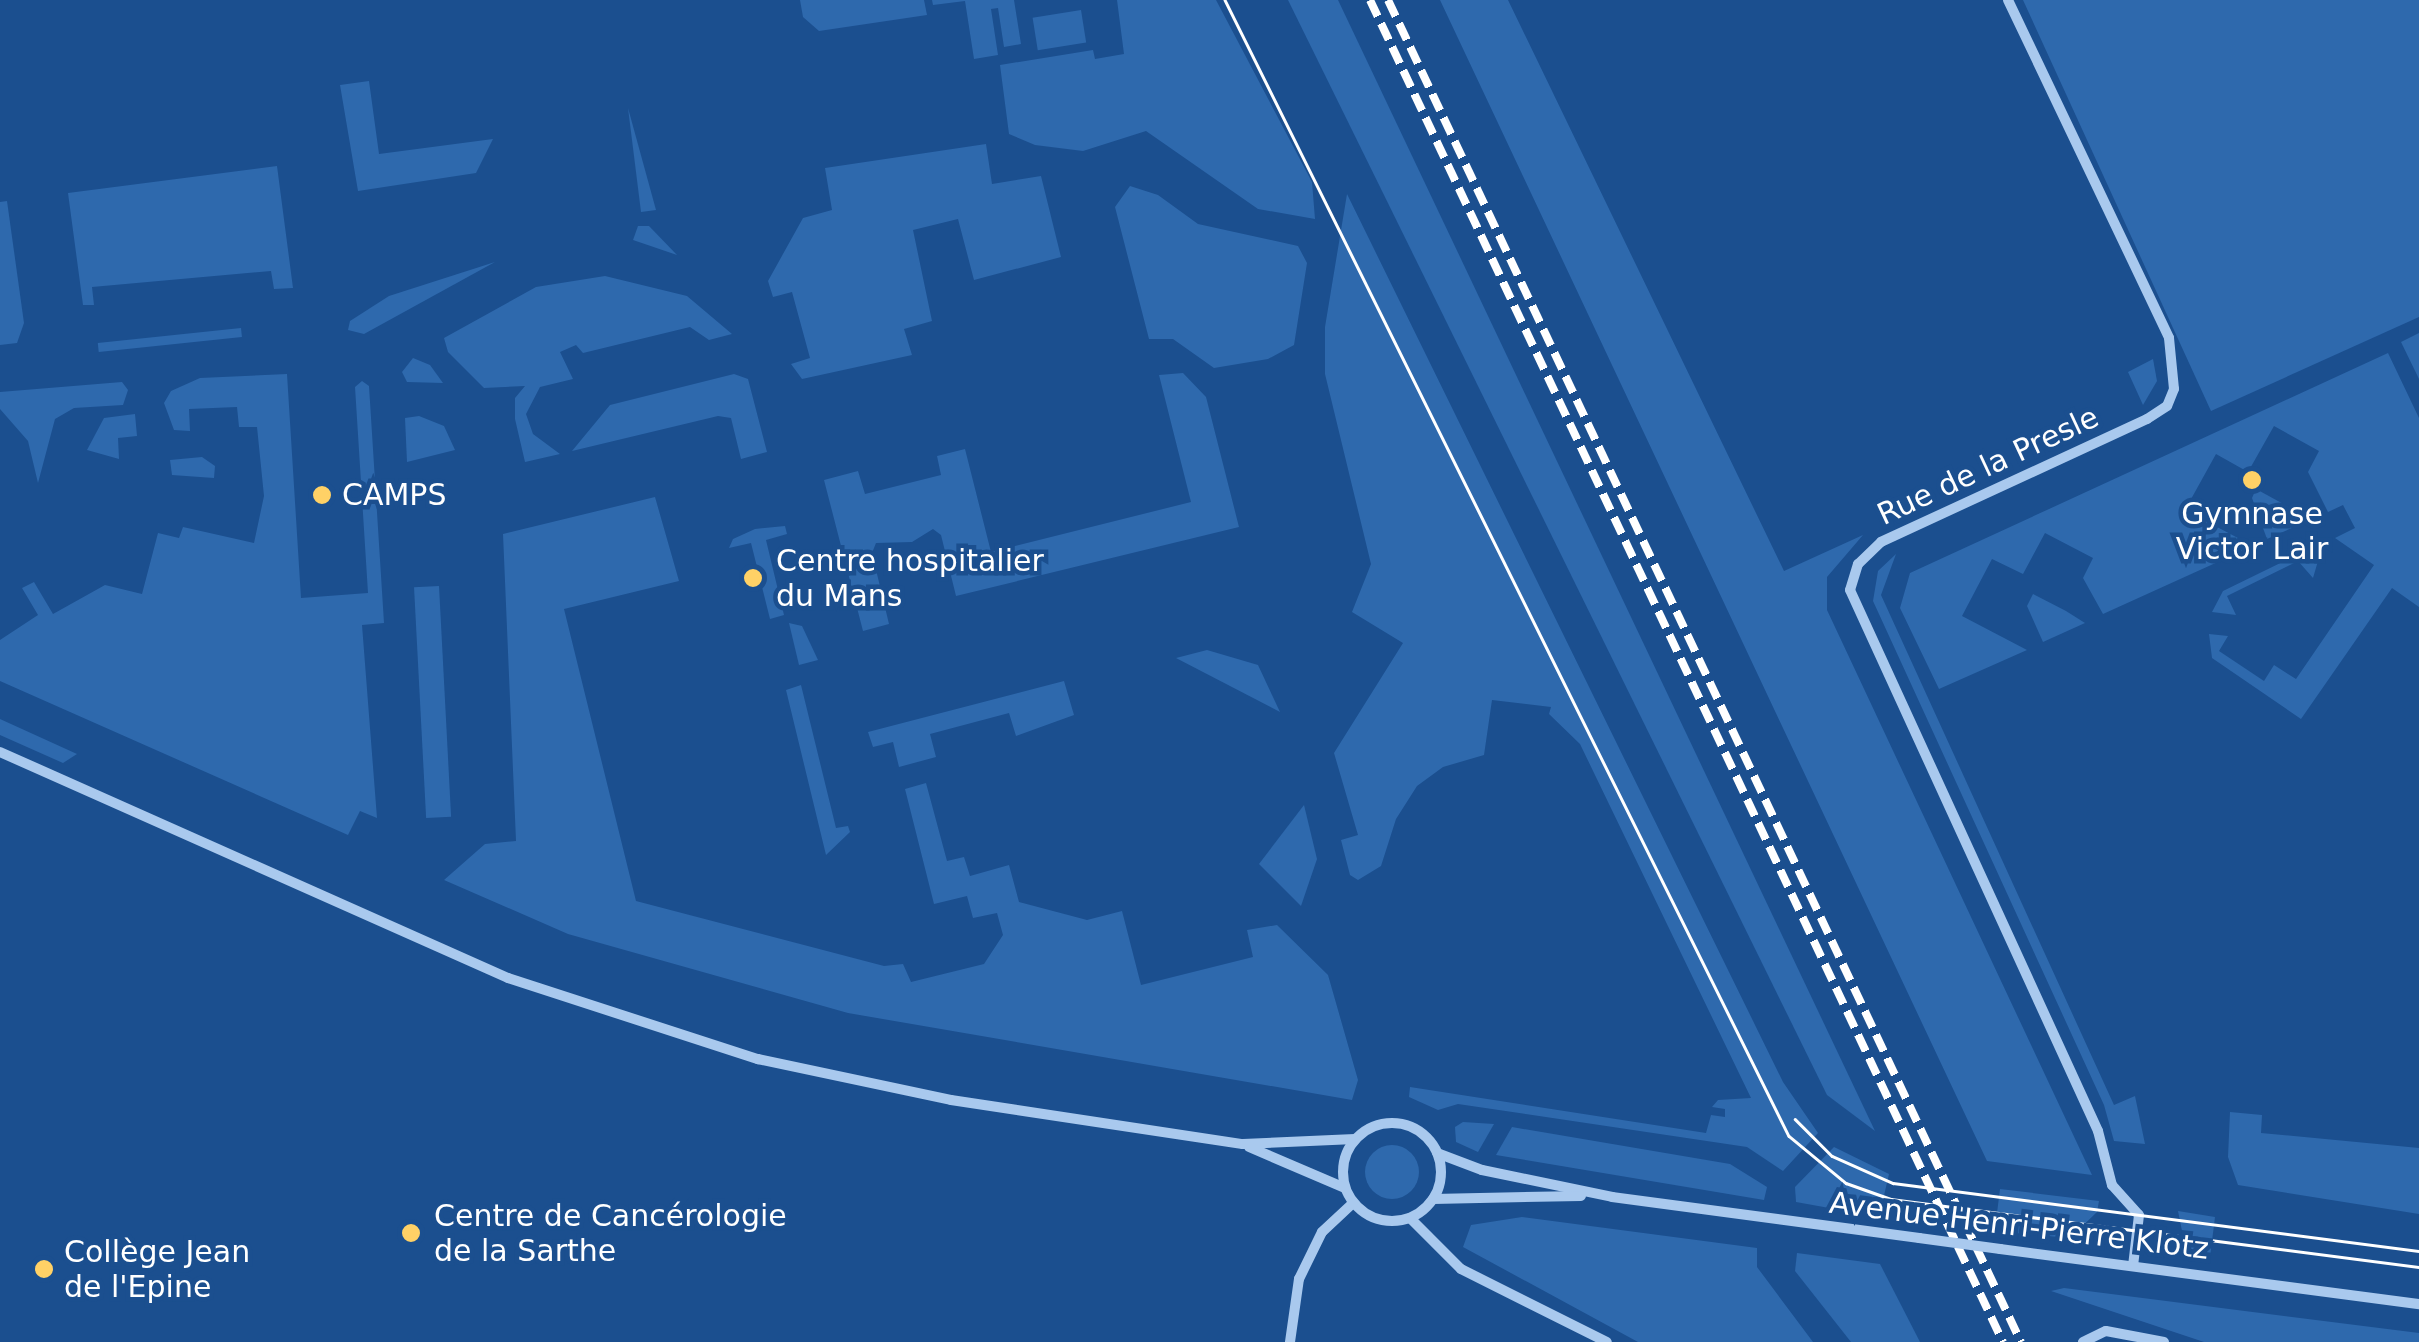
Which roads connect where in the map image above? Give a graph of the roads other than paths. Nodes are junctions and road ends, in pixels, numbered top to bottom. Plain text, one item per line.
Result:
1 (2008, 0) edge
2 (0, 752) edge
3 (1356, 1139) junction
4 (1243, 1144) junction
5 (1438, 1154) junction
6 (1345, 1188) junction
7 (1612, 1197) junction
8 (1433, 1200) junction
9 (1353, 1203) junction
10 (1410, 1218) junction
11 (2133, 1266) junction
12 (2419, 1304) edge
13 (1290, 1342) edge
14 (1606, 1342) edge
15 (2083, 1342) edge
16 (2164, 1342) edge

1 - 11 street, Rue de la Presle
2 - 4 street
3 - 4 street
3 - 5 street
3 - 6 street
4 - 6 street
5 - 7 street, Avenue Henri-Pierre Klotz
5 - 8 street
6 - 9 street
7 - 8 street, Avenue Henri-Pierre Klotz
7 - 11 street, Avenue Henri-Pierre Klotz, bridge
8 - 10 street
9 - 10 street
9 - 13 street
10 - 14 street
11 - 12 street, Avenue Henri-Pierre Klotz
15 - 16 street

